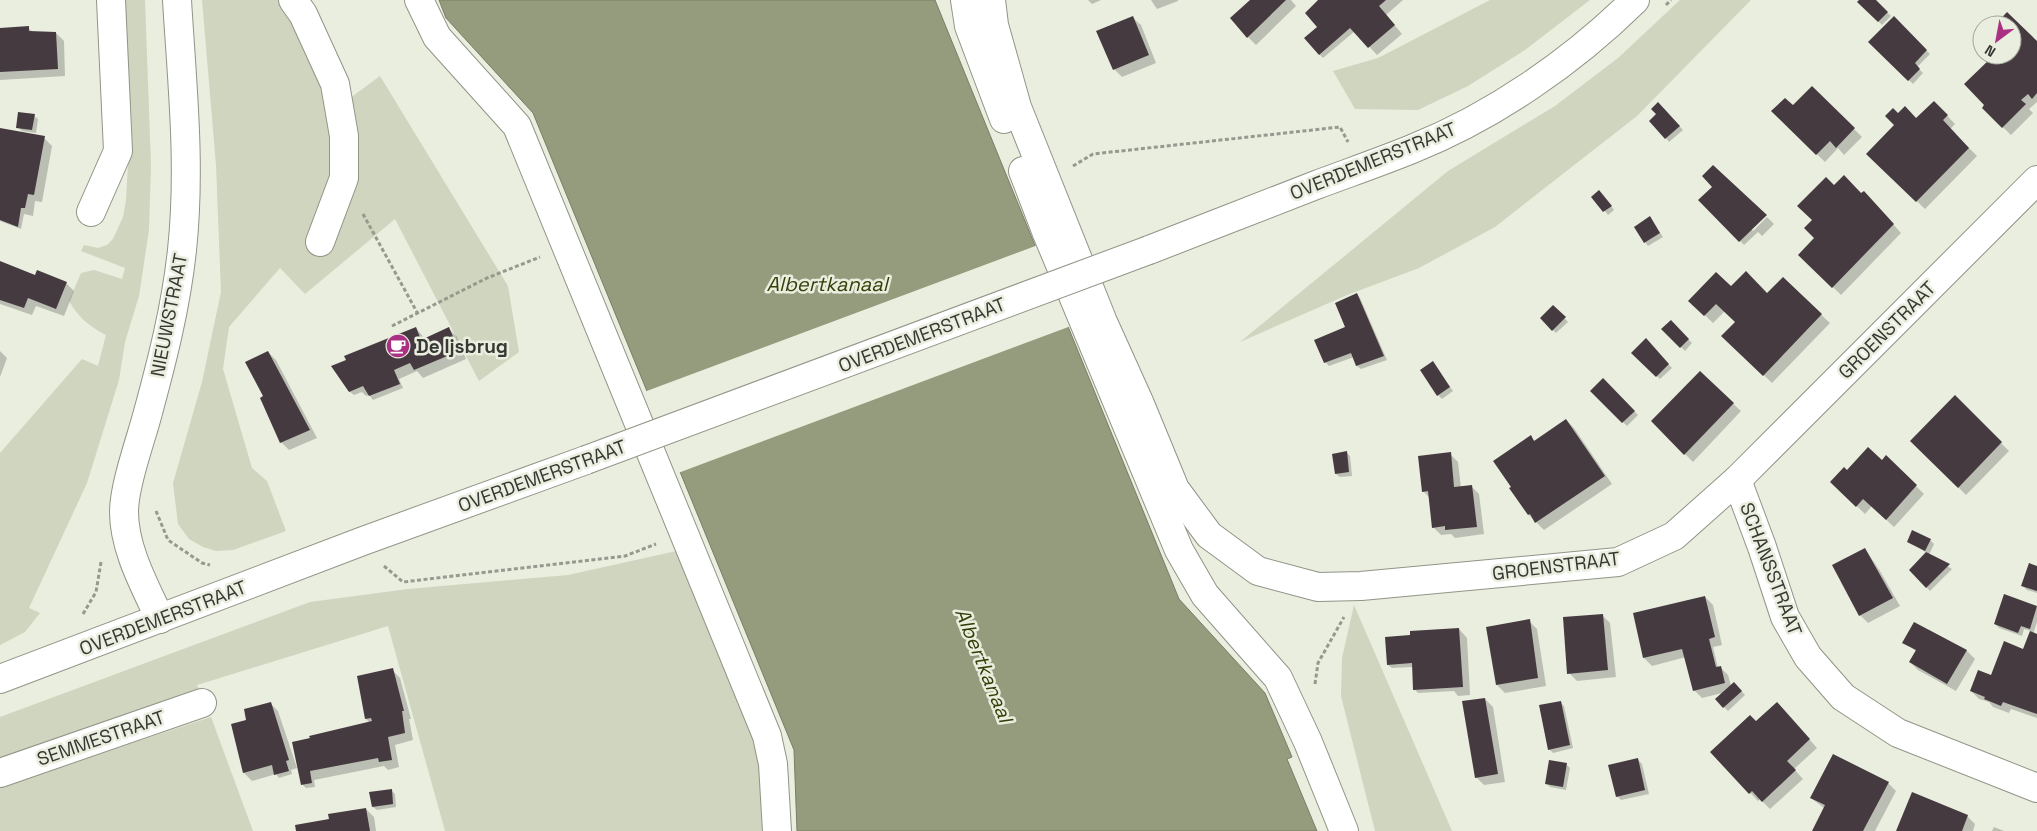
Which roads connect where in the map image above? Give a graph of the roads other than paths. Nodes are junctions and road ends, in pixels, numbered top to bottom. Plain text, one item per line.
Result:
1 (112, 0) edge
2 (176, 0) edge
3 (293, 0) edge
4 (419, 0) edge
5 (965, 0) edge
6 (991, 0) edge
7 (1635, 0) edge
8 (2037, 180) edge
9 (91, 212) dead end
10 (320, 242) dead end
11 (1737, 480) junction
12 (160, 619) junction
13 (0, 679) edge
14 (202, 704) dead end
15 (0, 773) edge
16 (2037, 788) edge
17 (777, 831) edge
18 (1344, 831) edge

1 - 9 street
2 - 12 street, NIEUWSTRAAT
3 - 10 street
4 - 17 street
5 - 18 street
6 - 11 street, GROENSTRAAT
7 - 12 street, OVERDEMERSTRAAT, bridge
8 - 11 street, GROENSTRAAT
11 - 16 street, SCHANSSTRAAT
12 - 13 street, OVERDEMERSTRAAT
14 - 15 street, SEMMESTRAAT

